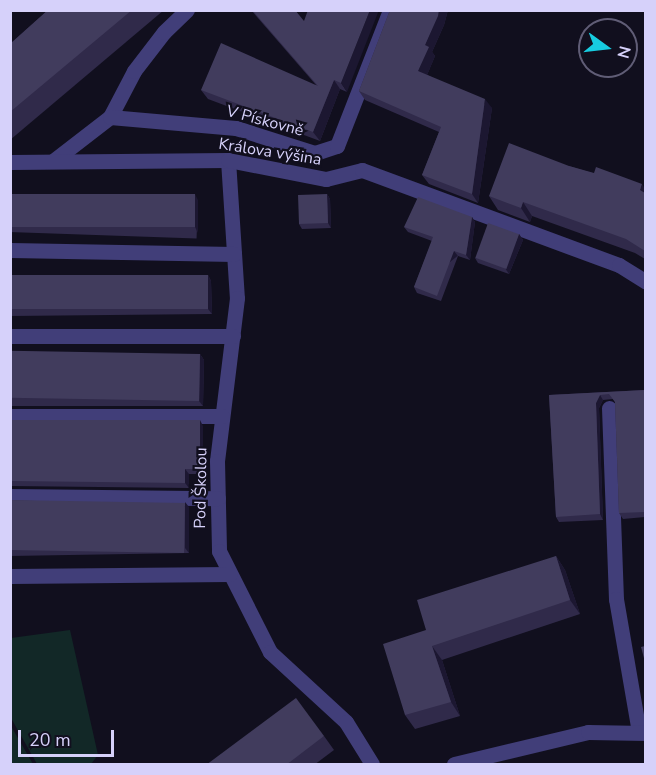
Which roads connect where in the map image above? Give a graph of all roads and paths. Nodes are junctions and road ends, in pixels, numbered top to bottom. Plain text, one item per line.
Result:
1 (187, 10) edge
2 (390, 10) edge
3 (110, 117) junction
4 (53, 160) junction
5 (228, 160) junction
6 (10, 162) edge
7 (10, 250) edge
8 (234, 254) junction
9 (645, 282) edge
10 (10, 336) edge
11 (233, 336) junction
12 (609, 408) dead end
13 (10, 416) edge
14 (222, 416) junction
15 (10, 496) edge
16 (218, 498) junction
17 (230, 574) junction
18 (10, 576) edge
19 (642, 733) edge
20 (372, 765) edge
21 (454, 765) edge

1 - 3 street
2 - 3 street, V Pískovně
3 - 4 street
4 - 5 street, Králova výšina
4 - 6 street, Králova výšina
5 - 8 street, Pod Školou
5 - 9 street, Králova výšina
7 - 8 street
8 - 11 street, Pod Školou
10 - 11 street
11 - 14 street, Pod Školou
12 - 19 street
13 - 14 street
14 - 16 street, Pod Školou
15 - 16 street
16 - 17 street, Pod Školou
17 - 18 street
17 - 20 street, Pod Školou
19 - 21 street

